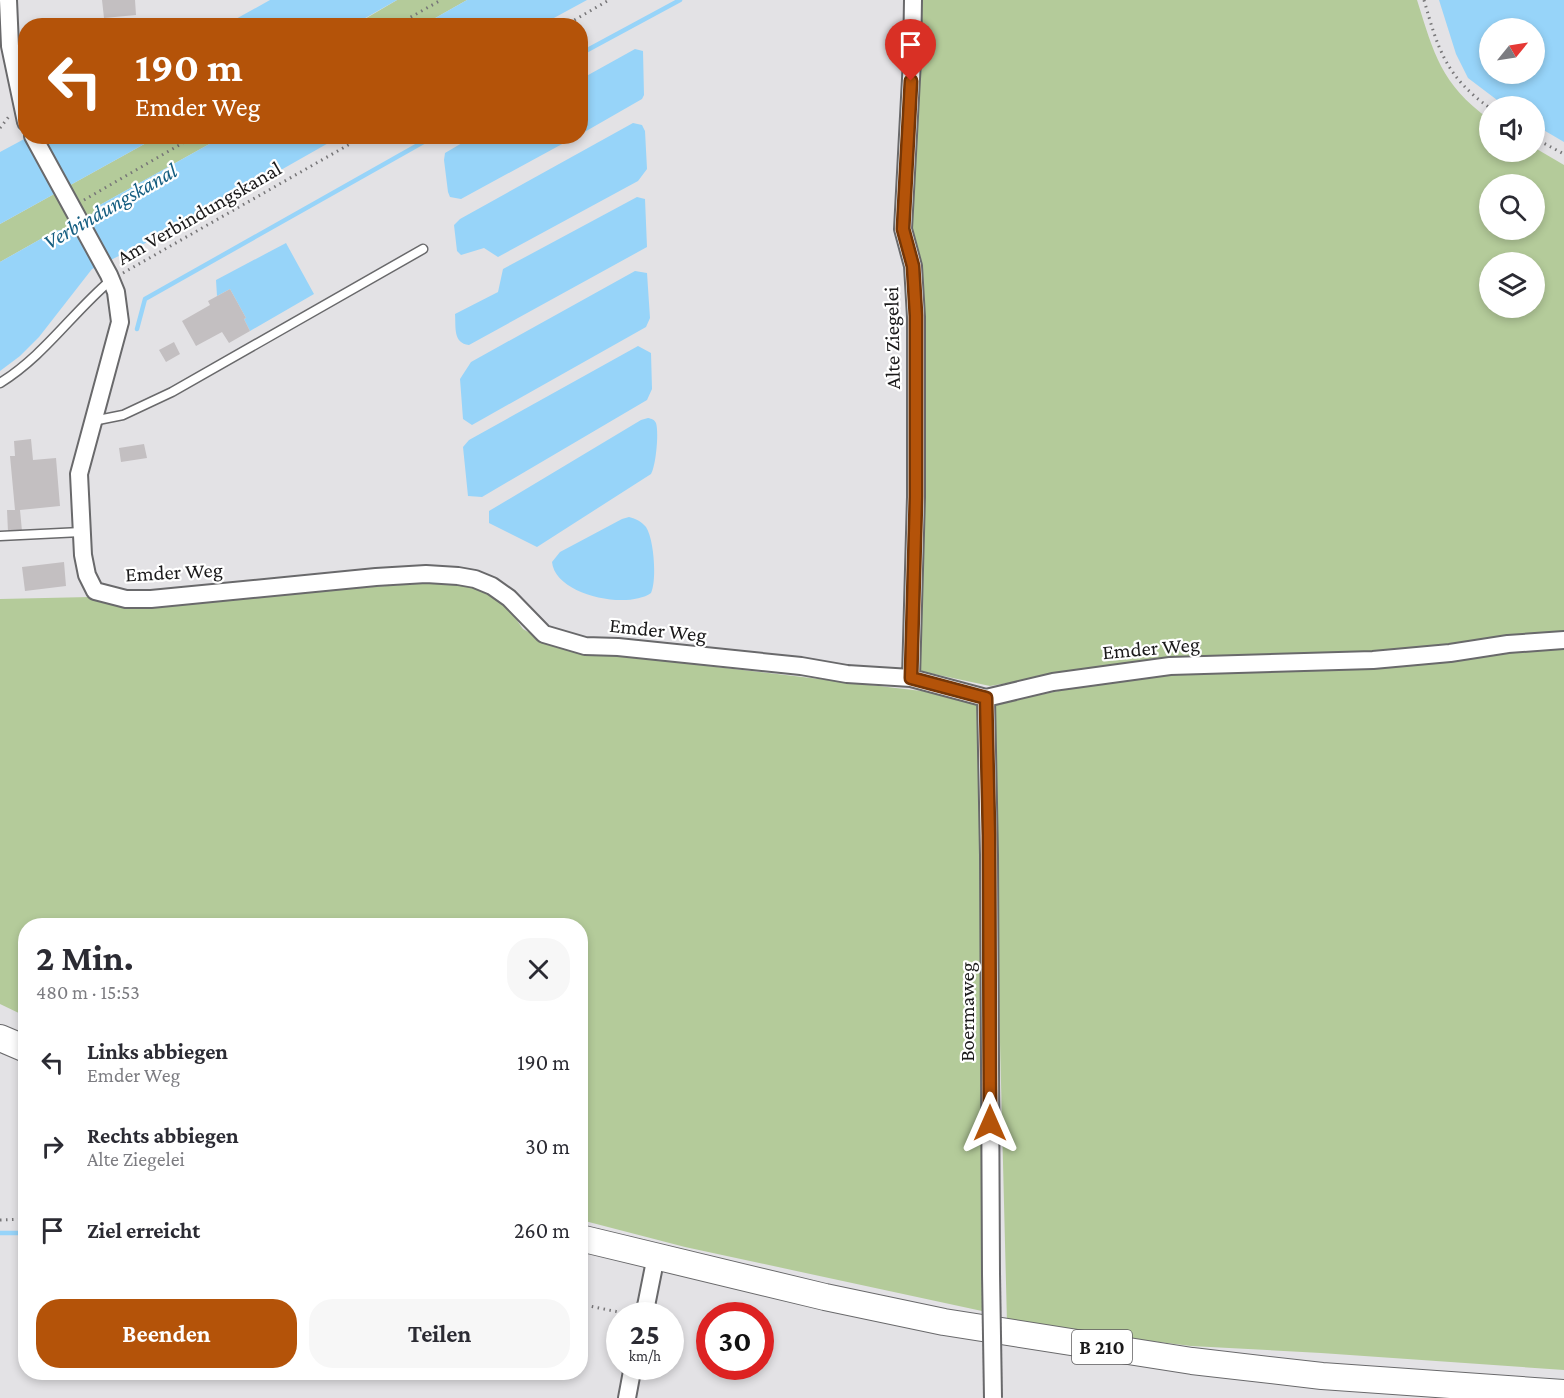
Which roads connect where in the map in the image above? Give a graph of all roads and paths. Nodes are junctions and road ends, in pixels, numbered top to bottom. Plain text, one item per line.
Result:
1 (8, 0) edge
2 (441, 0) edge
3 (609, 0) edge
4 (913, 0) edge
5 (1424, 0) edge
6 (408, 18) edge
7 (578, 18) edge
8 (5, 46) edge
9 (18, 95) edge
10 (1479, 100) edge
11 (37, 144) edge
12 (181, 144) edge
13 (349, 144) edge
14 (1545, 144) edge
15 (1564, 154) edge
16 (72, 208) junction
17 (423, 249) dead end
18 (109, 275) junction
19 (0, 383) edge
20 (93, 421) junction
21 (81, 532) junction
22 (0, 536) edge
23 (1564, 640) edge
24 (911, 678) junction
25 (986, 698) junction
26 (0, 1038) edge
27 (18, 1046) edge
28 (18, 1219) edge
29 (0, 1220) edge
30 (588, 1240) edge
31 (656, 1256) junction
32 (647, 1302) edge
33 (588, 1306) edge
34 (606, 1310) edge
35 (630, 1380) edge
36 (1564, 1393) edge
37 (627, 1398) edge
38 (993, 1398) edge

1 - 8 street
2 - 6 path
3 - 7 path
4 - 24 street, Alte Ziegelei
5 - 10 path
8 - 9 street
11 - 16 street, Emder Weg
12 - 16 path
13 - 18 path, Am Verbindungskanal
14 - 15 path
16 - 18 street, Emder Weg
17 - 20 lane
18 - 19 lane
18 - 20 street, Emder Weg
20 - 21 street, Emder Weg
21 - 22 lane
21 - 24 street, Emder Weg
23 - 25 street, Emder Weg
24 - 25 street, Emder Weg
25 - 38 street, Boermaweg, bridge
26 - 27 main road
28 - 29 path
30 - 31 main road, B 210
31 - 32 street
31 - 36 main road, B 210
33 - 34 path
35 - 37 street

